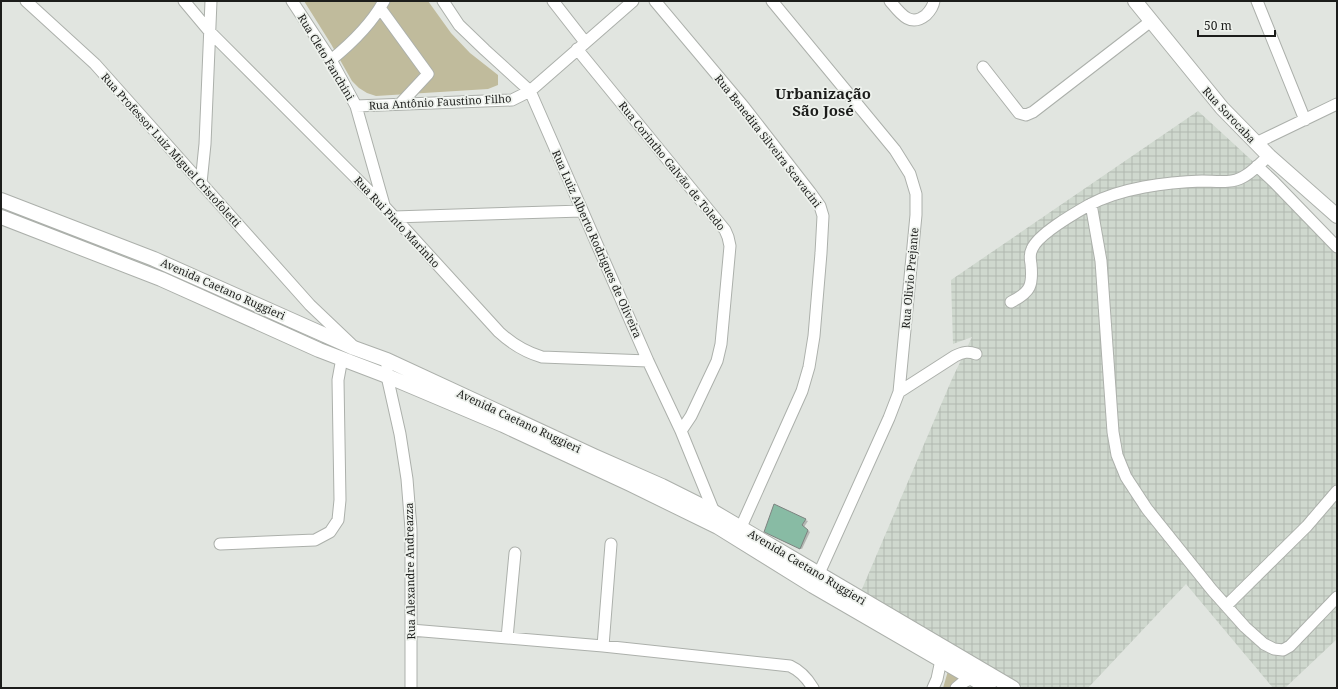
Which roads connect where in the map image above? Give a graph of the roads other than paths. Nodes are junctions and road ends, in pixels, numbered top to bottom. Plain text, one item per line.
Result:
1 (26, 1) edge
2 (184, 1) edge
3 (211, 1) edge
4 (292, 1) edge
5 (443, 1) edge
6 (553, 1) edge
7 (633, 1) edge
8 (655, 1) edge
9 (772, 1) edge
10 (890, 1) edge
11 (934, 1) edge
12 (1135, 1) edge
13 (1257, 1) edge
14 (382, 4) edge
15 (1151, 21) junction
16 (210, 32) junction
17 (581, 46) junction
18 (331, 60) junction
19 (983, 67) dead end
20 (530, 91) junction
21 (400, 104) junction
22 (1337, 104) edge
23 (356, 106) junction
24 (1305, 120) junction
25 (1256, 143) junction
26 (1269, 156) junction
27 (1257, 166) junction
28 (202, 183) junction
29 (1, 200) edge
30 (1091, 204) junction
31 (384, 206) junction
32 (582, 210) junction
33 (1337, 216) edge
34 (1, 217) edge
35 (394, 217) junction
36 (1337, 247) edge
37 (1011, 302) dead end
38 (310, 305) junction
39 (319, 331) junction
40 (354, 348) junction
41 (319, 350) junction
42 (976, 354) dead end
43 (342, 358) junction
44 (387, 360) junction
45 (648, 361) junction
46 (388, 376) junction
47 (899, 392) junction
48 (681, 431) junction
49 (1337, 491) edge
50 (714, 512) junction
51 (741, 527) junction
52 (220, 544) dead end
53 (611, 544) dead end
54 (515, 553) dead end
55 (816, 580) junction
56 (1337, 597) edge
57 (1226, 606) junction
58 (411, 630) junction
59 (507, 638) junction
60 (603, 646) junction
61 (941, 660) junction
62 (972, 678) junction
63 (411, 688) edge
64 (813, 688) edge
65 (933, 688) edge
66 (956, 688) edge
67 (989, 688) edge
68 (1013, 688) edge

1 - 28 street, Rua Professor Luiz Miguel Cristofoletti
2 - 16 street, Rua Rui Pinto Marinho
3 - 16 street
4 - 18 street, Rua Cleto Fanchini
5 - 20 street, Rua Luiz Alberto Rodrigues de Oliveira
6 - 17 street, Rua Corintho Galvão de Toledo
7 - 17 street, Rua Antônio Faustino Filho
8 - 51 street, Rua Benedita Silveira Scavacini
9 - 47 street, Rua Olivio Prejante
10 - 11 street
12 - 15 main road, Rua Sorocaba
13 - 24 street
14 - 18 street
14 - 21 street
15 - 19 street
15 - 25 main road, Rua Sorocaba
16 - 28 street
16 - 31 street, Rua Rui Pinto Marinho
17 - 20 street, Rua Antônio Faustino Filho
17 - 48 street, Rua Corintho Galvão de Toledo
18 - 23 street, Rua Cleto Fanchini
20 - 21 street, Rua Antônio Faustino Filho
20 - 32 street, Rua Luiz Alberto Rodrigues de Oliveira
21 - 23 street, Rua Antônio Faustino Filho
22 - 24 street
23 - 31 street, Rua Cleto Fanchini
24 - 25 street
25 - 26 main road, Rua Sorocaba
26 - 27 street
26 - 33 main road, Rua Sorocaba
27 - 30 street
27 - 36 street
28 - 38 street, Rua Professor Luiz Miguel Cristofoletti
29 - 39 main road, Avenida Caetano Ruggieri
30 - 37 street
30 - 57 street
31 - 35 street, Rua Rui Pinto Marinho
32 - 35 street
32 - 45 street, Rua Luiz Alberto Rodrigues de Oliveira
34 - 41 main road, Avenida Caetano Ruggieri
35 - 45 street, Rua Rui Pinto Marinho
38 - 39 street, Rua Professor Luiz Miguel Cristofoletti
38 - 40 street, Rua Professor Luiz Miguel Cristofoletti
39 - 40 main road, Avenida Caetano Ruggieri
39 - 41 street, Rua Professor Luiz Miguel Cristofoletti
40 - 44 main road, Avenida Caetano Ruggieri
41 - 43 main road, Avenida Caetano Ruggieri
42 - 47 street
43 - 46 main road, Avenida Caetano Ruggieri
43 - 52 street
44 - 46 street, Rua Alexandre Andreazza
44 - 50 main road, Avenida Caetano Ruggieri
45 - 48 street, Rua Luiz Alberto Rodrigues de Oliveira
46 - 55 main road, Avenida Caetano Ruggieri
46 - 58 street, Rua Alexandre Andreazza
47 - 55 street, Rua Olivio Prejante
48 - 50 street, Rua Luiz Alberto Rodrigues de Oliveira
49 - 57 street
50 - 51 main road, Avenida Caetano Ruggieri
51 - 55 main road, Avenida Caetano Ruggieri
53 - 60 street
54 - 59 street
55 - 61 main road, Avenida Caetano Ruggieri
55 - 68 main road, Avenida Caetano Ruggieri
56 - 57 street
58 - 59 street
58 - 63 street, Rua Alexandre Andreazza
59 - 60 street
60 - 64 street
61 - 62 main road, Avenida Caetano Ruggieri
61 - 65 street
62 - 66 street
62 - 67 main road, Avenida Caetano Ruggieri

